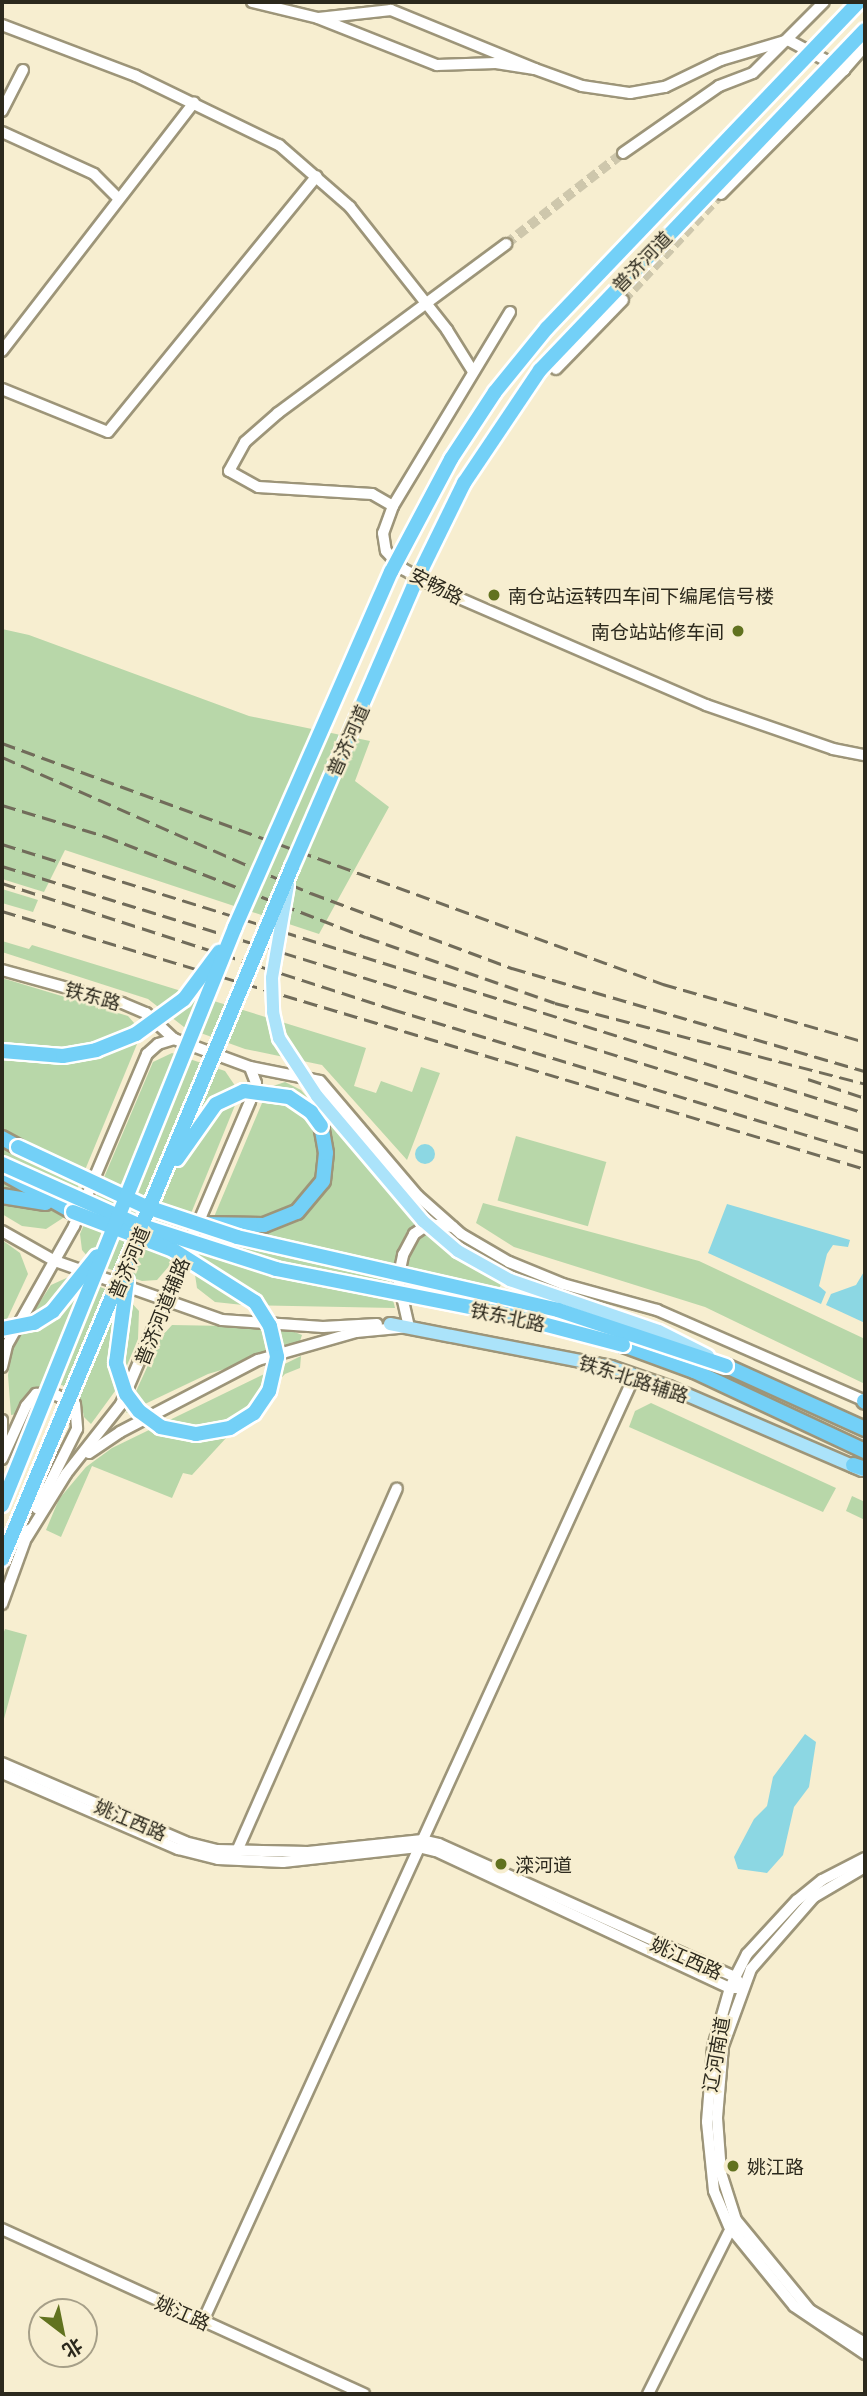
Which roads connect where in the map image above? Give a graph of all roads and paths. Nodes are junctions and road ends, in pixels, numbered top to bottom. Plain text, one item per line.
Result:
1 (251, 2) edge
2 (824, 2) edge
3 (858, 2) edge
4 (318, 18) junction
5 (2, 25) edge
6 (865, 30) edge
7 (788, 40) junction
8 (865, 46) edge
9 (745, 52) junction
10 (536, 69) junction
11 (23, 70) dead end
12 (844, 70) junction
13 (753, 73) junction
14 (194, 103) junction
15 (2, 111) edge
16 (2, 132) edge
17 (623, 153) tunnel mouth
18 (317, 176) junction
19 (721, 194) tunnel mouth
20 (119, 199) junction
21 (506, 244) tunnel mouth
22 (623, 300) tunnel mouth
23 (428, 304) junction
24 (510, 312) dead end
25 (2, 351) edge
26 (555, 369) dead end
27 (472, 370) junction
28 (2, 389) edge
29 (393, 506) junction
30 (865, 755) edge
31 (292, 867) junction
32 (235, 927) junction
33 (2, 970) edge
34 (174, 1039) junction
35 (2, 1051) edge
36 (250, 1067) junction
37 (2, 1138) edge
38 (2, 1164) edge
39 (2, 1172) edge
40 (161, 1184) junction
41 (2, 1196) edge
42 (73, 1212) junction
43 (201, 1224) junction
44 (453, 1227) junction
45 (2, 1231) edge
46 (108, 1241) junction
47 (173, 1250) junction
48 (130, 1258) junction
49 (55, 1261) junction
50 (276, 1269) junction
51 (164, 1302) junction
52 (390, 1324) joint
53 (409, 1327) junction
54 (2, 1329) edge
55 (2, 1367) edge
56 (726, 1367) junction
57 (635, 1376) junction
58 (865, 1401) edge
59 (2, 1420) edge
60 (865, 1429) edge
61 (2, 1442) edge
62 (865, 1451) edge
63 (2, 1460) edge
64 (76, 1464) junction
65 (861, 1469) edge
66 (397, 1489) dead end
67 (2, 1505) edge
68 (27, 1537) junction
69 (2, 1559) edge
70 (2, 1604) edge
71 (2, 1763) edge
72 (2, 1773) edge
73 (420, 1843) junction
74 (237, 1851) junction
75 (865, 1858) edge
76 (865, 1867) edge
77 (732, 1983) junction
78 (743, 1988) junction
79 (732, 2223) junction
80 (2, 2229) edge
81 (203, 2321) junction
82 (865, 2343) edge
83 (865, 2354) edge
84 (364, 2394) edge
85 (648, 2394) edge

1 - 4 street
2 - 7 street
3 - 32 highway, 普济河道, bridge
4 - 10 street
4 - 10 street
5 - 14 street
6 - 31 highway, 普济河道, bridge
7 - 9 street
7 - 12 street
7 - 13 street
8 - 12 street
9 - 10 street
9 - 13 street
11 - 15 street
12 - 19 street
13 - 17 street
14 - 18 street
14 - 20 street
16 - 20 street
18 - 23 street
18 - 28 street
20 - 25 street
21 - 23 street
22 - 26 street
23 - 27 street
23 - 29 street
24 - 27 street, 安畅路
27 - 29 street, 安畅路
29 - 30 street, 安畅路
31 - 40 highway, 普济河道, bridge
31 - 56 main road, bridge
32 - 35 highway, bridge
32 - 46 highway, 普济河道, bridge
33 - 34 street, 铁东路
34 - 36 street
34 - 49 street
36 - 44 street
36 - 51 street, 普济河道辅路
37 - 43 highway, 铁东北路, bridge
38 - 50 highway, 铁东北路, bridge
39 - 42 highway
40 - 43 highway, bridge
40 - 48 highway, 普济河道, bridge
41 - 42 highway
42 - 47 highway, bridge
43 - 56 highway, 铁东北路, bridge
44 - 53 street
44 - 58 street
45 - 49 street
46 - 54 highway, bridge
46 - 67 highway, 普济河道, bridge
47 - 48 highway, bridge
47 - 50 highway, bridge
48 - 69 highway, 普济河道, bridge
49 - 51 street
49 - 55 street
50 - 62 highway, 铁东北路, bridge
51 - 52 street
51 - 64 street, 普济河道辅路
52 - 53 main road, 铁东北路辅路
53 - 57 main road, 铁东北路辅路
53 - 64 street
56 - 60 highway, 铁东北路
57 - 65 main road, 铁东北路辅路
57 - 73 street
59 - 61 street
63 - 68 street, 普济河道辅路
64 - 68 street, 普济河道辅路
66 - 74 street
68 - 70 street, 普济河道辅路
71 - 74 street, 姚江西路
72 - 73 street, 姚江西路
73 - 74 street, 姚江西路
73 - 77 street, 姚江西路
73 - 81 street
75 - 77 street, 辽河南道
76 - 78 street, 辽河南道
77 - 78 street, 姚江西路
77 - 79 street, 辽河南道
78 - 79 street, 辽河南道
79 - 82 street
79 - 83 street
79 - 85 street
80 - 81 street, 姚江路
81 - 84 street, 姚江路

